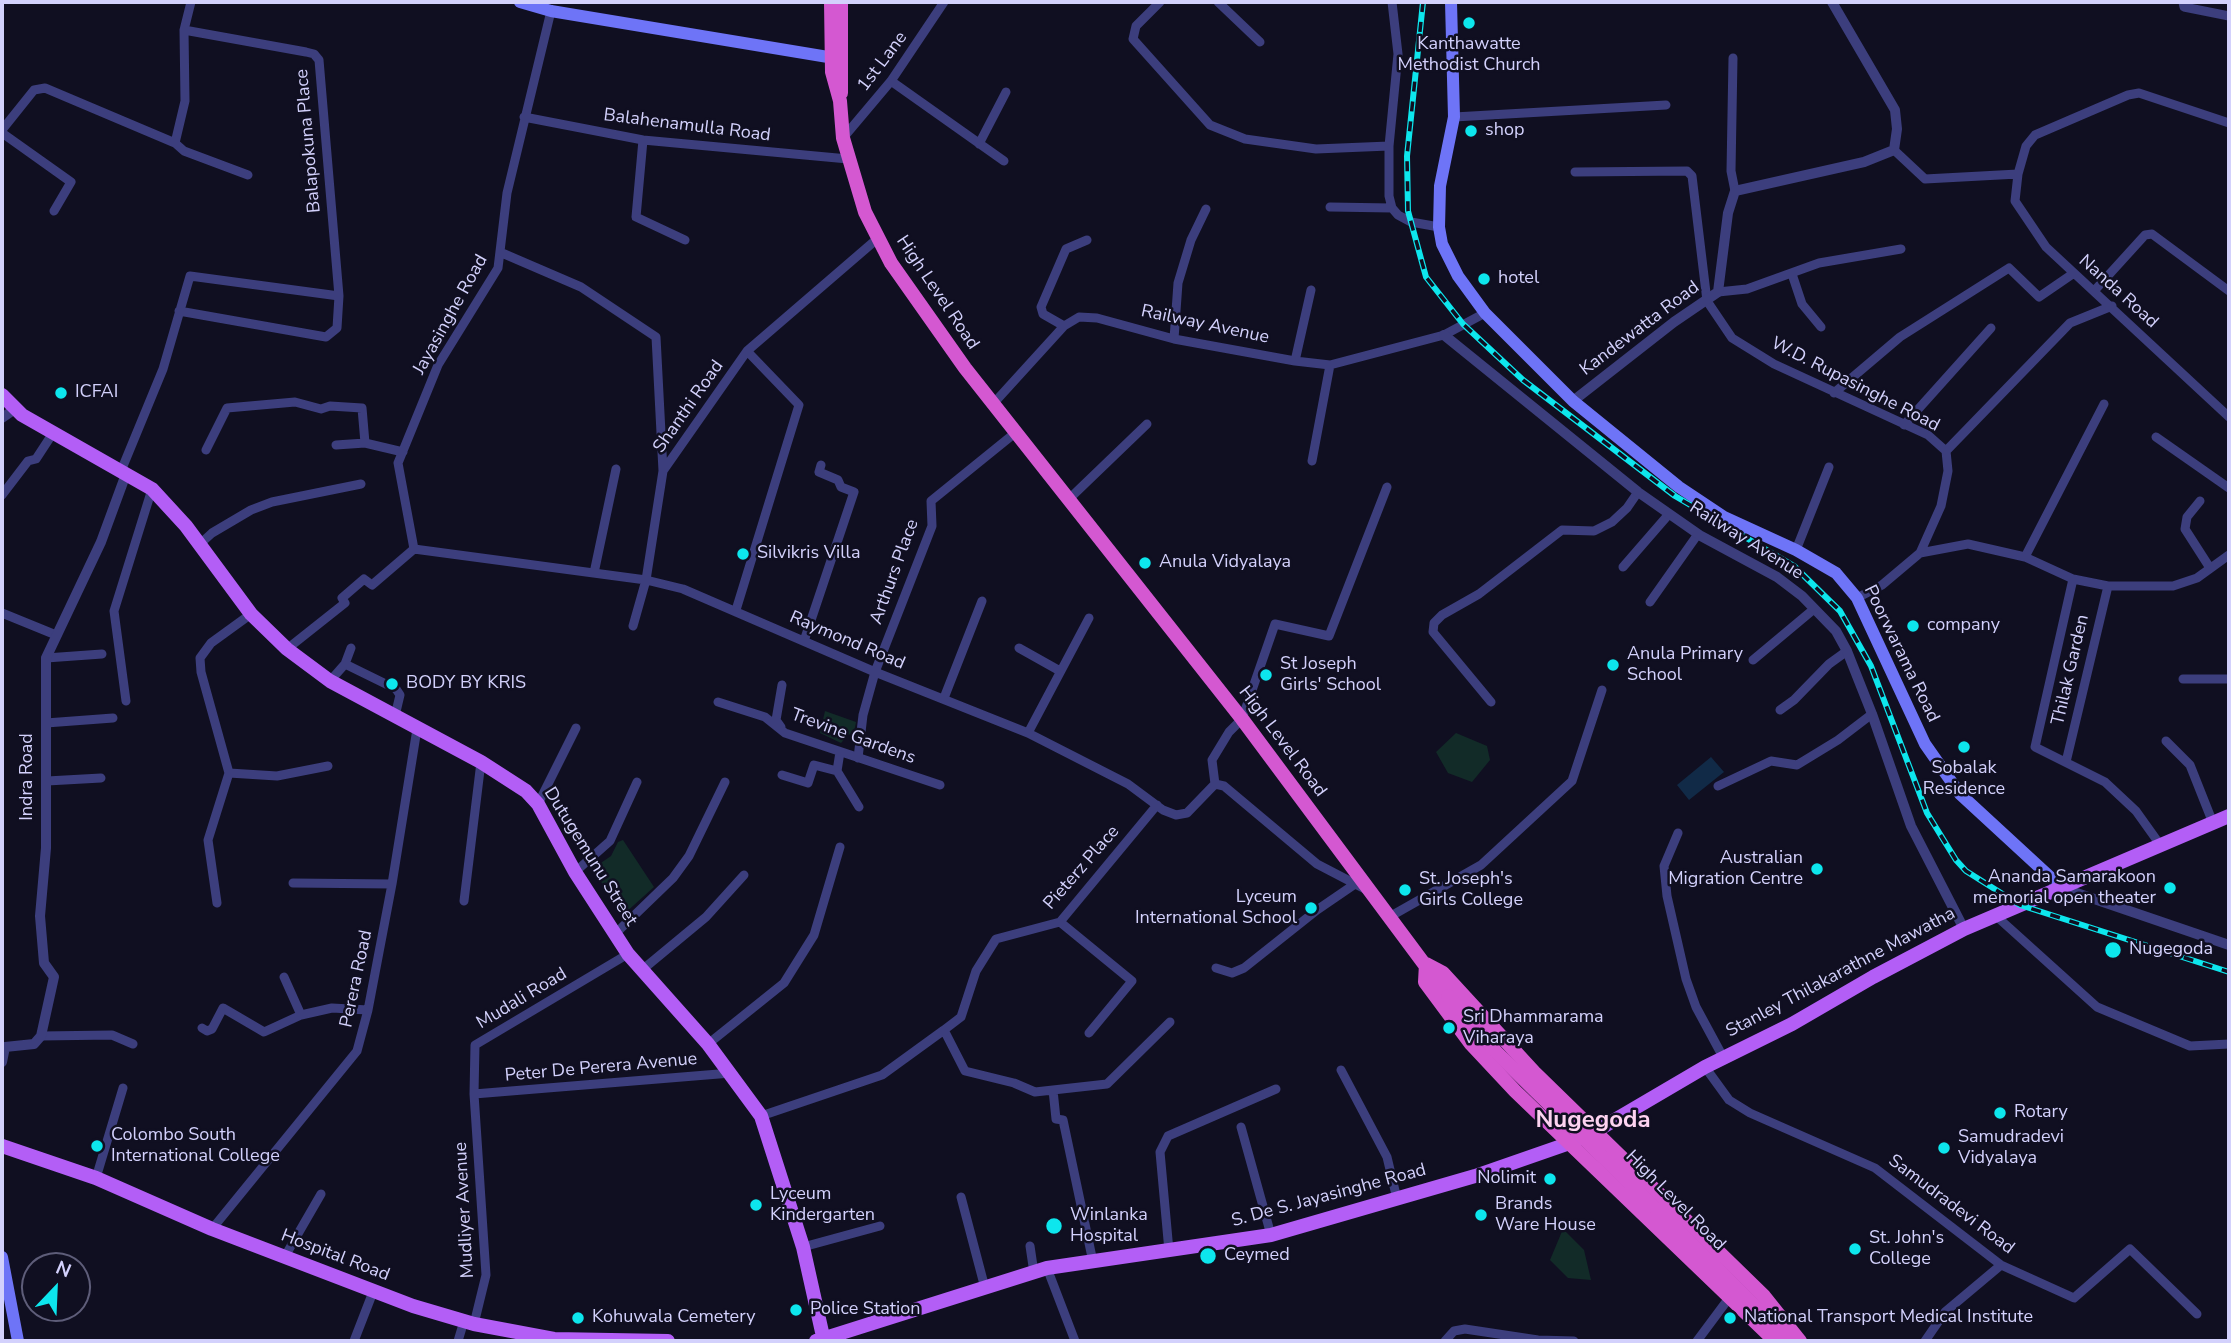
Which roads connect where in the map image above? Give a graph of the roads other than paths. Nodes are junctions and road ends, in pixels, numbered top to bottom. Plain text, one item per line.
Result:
1 (191, 2) edge
2 (520, 2) edge
3 (831, 2) edge
4 (841, 2) edge
5 (944, 2) edge
6 (1160, 2) edge
7 (1218, 2) edge
8 (1392, 2) edge
9 (1451, 2) edge
10 (1832, 2) edge
11 (2183, 2) edge
12 (551, 11) junction
13 (2229, 16) edge
14 (184, 30) junction
15 (1260, 42) dead end
16 (1734, 58) dead end
17 (838, 59) junction
18 (891, 81) junction
19 (1006, 92) dead end
20 (1666, 105) dead end
21 (524, 117) junction
22 (1454, 117) junction
23 (2229, 123) edge
24 (2, 131) edge
25 (843, 138) junction
26 (643, 140) junction
27 (175, 144) junction
28 (979, 144) junction
29 (1389, 146) junction
30 (1894, 150) junction
31 (848, 159) junction
32 (1004, 161) dead end
33 (1574, 172) dead end
34 (2018, 174) junction
35 (248, 175) dead end
36 (1735, 191) junction
37 (1329, 207) dead end
38 (1392, 208) junction
39 (1206, 209) dead end
40 (54, 211) dead end
41 (1439, 227) junction
42 (877, 239) junction
43 (685, 240) dead end
44 (1087, 240) dead end
45 (1900, 249) dead end
46 (502, 253) junction
47 (2074, 273) junction
48 (1792, 274) junction
49 (1311, 290) dead end
50 (2095, 290) junction
51 (2229, 291) edge
52 (1718, 292) junction
53 (339, 296) junction
54 (1707, 301) junction
55 (2112, 306) junction
56 (179, 311) junction
57 (1485, 313) junction
58 (1064, 326) junction
59 (1821, 327) dead end
60 (1991, 328) dead end
61 (1444, 335) junction
62 (1174, 338) junction
63 (747, 351) junction
64 (1295, 361) junction
65 (1330, 365) junction
66 (1834, 393) junction
67 (2, 395) edge
68 (1573, 401) junction
69 (993, 404) junction
70 (2105, 404) dead end
71 (15, 409) junction
72 (2229, 417) edge
73 (2, 418) edge
74 (1147, 424) dead end
75 (1903, 425) junction
76 (53, 433) junction
77 (1015, 433) junction
78 (2156, 437) dead end
79 (365, 443) junction
80 (337, 445) dead end
81 (206, 450) dead end
82 (1946, 451) junction
83 (403, 452) junction
84 (1311, 461) dead end
85 (821, 465) dead end
86 (1829, 467) dead end
87 (616, 468) dead end
88 (663, 471) junction
89 (124, 472) junction
90 (360, 484) dead end
91 (1387, 487) dead end
92 (2229, 488) edge
93 (152, 489) junction
94 (1638, 492) junction
95 (2, 495) edge
96 (1068, 500) junction
97 (2200, 501) dead end
98 (1669, 514) junction
99 (1698, 534) junction
100 (200, 544) junction
101 (414, 549) junction
102 (1796, 550) junction
103 (1920, 553) junction
104 (2229, 555) edge
105 (2025, 557) junction
106 (1623, 567) dead end
107 (2210, 568) junction
108 (594, 573) junction
109 (2073, 579) junction
110 (646, 580) junction
111 (2108, 586) junction
112 (1857, 598) junction
113 (982, 601) dead end
114 (1650, 602) dead end
115 (1814, 609) junction
116 (736, 610) junction
117 (2, 613) edge
118 (251, 614) junction
119 (1089, 618) dead end
120 (633, 626) dead end
121 (56, 635) junction
122 (804, 641) junction
123 (351, 648) dead end
124 (1019, 648) dead end
125 (287, 649) junction
126 (1847, 651) junction
127 (102, 654) dead end
128 (46, 658) junction
129 (1753, 660) dead end
130 (345, 664) junction
131 (1060, 671) junction
132 (875, 672) junction
133 (2183, 679) dead end
134 (2229, 679) edge
135 (330, 681) junction
136 (782, 685) dead end
137 (1602, 690) dead end
138 (944, 698) junction
139 (126, 701) dead end
140 (718, 702) dead end
141 (1491, 702) dead end
142 (1780, 710) dead end
143 (1872, 714) junction
144 (394, 716) junction
145 (113, 718) dead end
146 (1242, 719) junction
147 (46, 723) junction
148 (576, 728) dead end
149 (416, 729) junction
150 (784, 732) junction
151 (1028, 733) junction
152 (2166, 741) dead end
153 (840, 752) junction
154 (858, 758) junction
155 (481, 762) junction
156 (2066, 762) junction
157 (328, 766) dead end
158 (836, 771) junction
159 (229, 773) junction
160 (782, 775) dead end
161 (101, 778) dead end
162 (47, 781) junction
163 (637, 782) dead end
164 (725, 782) dead end
165 (1214, 784) junction
166 (940, 785) dead end
167 (1718, 786) dead end
168 (538, 804) junction
169 (1157, 805) junction
170 (859, 807) dead end
171 (2229, 816) edge
172 (2213, 823) junction
173 (1678, 833) dead end
174 (2161, 846) junction
175 (840, 848) dead end
176 (575, 872) junction
177 (744, 875) dead end
178 (293, 883) dead end
179 (393, 884) junction
180 (1355, 884) junction
181 (2062, 888) junction
182 (1373, 893) junction
183 (464, 901) dead end
184 (217, 903) dead end
185 (1995, 915) junction
186 (1391, 916) junction
187 (1060, 922) junction
188 (1964, 929) junction
189 (615, 934) junction
190 (2229, 945) edge
191 (628, 954) junction
192 (1426, 964) junction
193 (1216, 968) dead end
194 (642, 970) junction
195 (285, 977) dead end
196 (368, 1010) junction
197 (301, 1015) junction
198 (1170, 1022) dead end
199 (202, 1028) dead end
200 (944, 1030) junction
201 (1089, 1033) dead end
202 (41, 1036) junction
203 (133, 1044) dead end
204 (708, 1044) junction
205 (2229, 1044) edge
206 (1723, 1057) junction
207 (2, 1062) edge
208 (1705, 1067) junction
209 (1341, 1070) dead end
210 (1534, 1072) junction
211 (731, 1073) junction
212 (123, 1088) dead end
213 (1276, 1089) dead end
214 (1053, 1090) junction
215 (1515, 1091) junction
216 (474, 1094) junction
217 (761, 1116) junction
218 (1241, 1127) dead end
219 (1596, 1131) junction
220 (2, 1146) edge
221 (1562, 1146) junction
222 (1631, 1164) junction
223 (96, 1178) junction
224 (1612, 1186) junction
225 (321, 1195) dead end
226 (961, 1197) dead end
227 (1397, 1199) junction
228 (880, 1226) dead end
229 (212, 1229) junction
230 (1271, 1236) junction
231 (1030, 1246) dead end
232 (803, 1247) junction
233 (1169, 1251) junction
234 (284, 1258) junction
235 (1093, 1262) junction
236 (2001, 1265) junction
237 (2, 1266) edge
238 (1041, 1270) junction
239 (985, 1288) junction
240 (373, 1292) junction
241 (1729, 1298) junction
242 (2197, 1314) dead end
243 (469, 1323) junction
244 (553, 1340) edge
245 (18, 1341) edge
246 (354, 1341) edge
247 (458, 1341) edge
248 (668, 1341) edge
249 (816, 1341) edge
250 (824, 1341) edge
251 (1076, 1341) edge
252 (1445, 1341) edge
253 (1574, 1341) edge
254 (1697, 1341) edge
255 (1775, 1341) edge
256 (1791, 1341) edge
257 (1800, 1341) edge
258 (1925, 1341) edge

1 - 14 street
2 - 12 main road
3 - 17 highway, High Level Road
4 - 17 highway, High Level Road
5 - 18 street, 1st Lane
6 - 29 street
7 - 15 street
8 - 29 street
9 - 22 main road, Poorwarama Road
10 - 30 street
11 - 13 street
12 - 17 main road
12 - 21 street, Jayasinghe Road
14 - 27 street
14 - 53 street, Balapokuna Place
16 - 36 street
17 - 25 highway, High Level Road
18 - 25 street, 1st Lane
18 - 28 street
19 - 28 street
20 - 22 street
21 - 26 street, Balahenamulla Road
21 - 46 street, Jayasinghe Road
22 - 41 main road, Poorwarama Road
23 - 34 street, Nanda Road
24 - 27 street
24 - 40 street
25 - 31 highway, High Level Road
26 - 31 street, Balahenamulla Road
26 - 43 street
27 - 35 street
28 - 32 street
29 - 38 street
30 - 34 street
30 - 36 street
31 - 42 highway, High Level Road
33 - 54 street
34 - 47 street, Nanda Road
36 - 52 street, Kandewatta Road
37 - 38 street
38 - 41 street
39 - 62 street
41 - 57 main road, Poorwarama Road
42 - 63 street, Shanthi Road
42 - 69 highway, High Level Road
44 - 58 street
45 - 48 street
46 - 83 street, Jayasinghe Road
46 - 88 street, Shanthi Road
47 - 50 street, Nanda Road
47 - 66 street
48 - 52 street
48 - 59 street
49 - 64 street
50 - 51 street
50 - 55 street, Nanda Road
52 - 54 street, Kandewatta Road
53 - 56 street
53 - 56 street, Balapokuna Place
54 - 66 street, W.D. Rupasinghe Road
54 - 68 street, Kandewatta Road
55 - 72 street, Nanda Road
55 - 82 street
56 - 89 street
57 - 61 street, Railway Avenue
57 - 68 main road, Poorwarama Road
58 - 62 street, Railway Avenue
58 - 69 street
60 - 75 street
61 - 65 street, Railway Avenue
61 - 94 street, Railway Avenue
62 - 64 street, Railway Avenue
63 - 88 street, Shanthi Road
63 - 116 street
64 - 65 street, Railway Avenue
65 - 84 street
66 - 75 street, W.D. Rupasinghe Road
67 - 71 main road, Dutugemunu Street
68 - 102 main road, Poorwarama Road
69 - 77 highway, High Level Road
70 - 105 street
71 - 73 street
71 - 76 main road, Dutugemunu Street
74 - 96 street
75 - 82 street, W.D. Rupasinghe Road
76 - 89 main road, Dutugemunu Street
76 - 95 street
77 - 96 highway, High Level Road
77 - 132 street, Arthurs Place
78 - 92 street
79 - 80 street
79 - 81 street
79 - 83 street
82 - 103 street, W.D. Rupasinghe Road
83 - 101 street, Jayasinghe Road
85 - 122 street
86 - 102 street
87 - 108 street
88 - 110 street
89 - 93 main road, Dutugemunu Street
89 - 121 street, Indra Road
90 - 100 street
91 - 146 street
93 - 100 main road, Dutugemunu Street
93 - 139 street
94 - 98 street, Railway Avenue
94 - 141 street
96 - 146 highway, High Level Road
97 - 107 street
98 - 99 street, Railway Avenue
98 - 106 street
99 - 114 street
99 - 115 street, Railway Avenue
100 - 118 main road, Dutugemunu Street
101 - 108 street, Raymond Road
101 - 125 street
102 - 112 main road, Poorwarama Road
103 - 105 street
103 - 112 street
104 - 107 street
105 - 109 street
107 - 111 street
108 - 110 street, Raymond Road
109 - 111 street
109 - 156 street
110 - 116 street, Raymond Road
110 - 120 street
111 - 156 street, Thilak Garden
112 - 181 main road, Poorwarama Road
113 - 138 street
115 - 126 street, Railway Avenue
115 - 129 street
116 - 122 street, Raymond Road
117 - 121 street
118 - 125 main road, Dutugemunu Street
118 - 159 street
119 - 131 street
121 - 128 street, Indra Road
122 - 132 street, Raymond Road
123 - 130 street
124 - 131 street
125 - 135 main road, Dutugemunu Street
126 - 142 street
126 - 143 street, Railway Avenue
127 - 128 street
128 - 147 street, Indra Road
130 - 135 street
130 - 144 street
131 - 151 street
132 - 138 street, Raymond Road
132 - 154 street, Arthurs Place
133 - 134 street
135 - 144 main road, Dutugemunu Street
136 - 150 street
137 - 186 street
138 - 151 street, Raymond Road
140 - 150 street, Trevine Gardens
143 - 167 street
143 - 188 street, Railway Avenue
144 - 149 main road, Dutugemunu Street
145 - 147 street
146 - 165 street
146 - 182 highway, High Level Road
147 - 162 street, Indra Road
148 - 168 street
149 - 155 main road, Dutugemunu Street
149 - 179 street, Perera Road
150 - 153 street, Trevine Gardens
151 - 169 street, Raymond Road
152 - 172 street
153 - 154 street, Trevine Gardens
153 - 158 street
154 - 166 street, Trevine Gardens
155 - 168 main road, Dutugemunu Street
155 - 183 street
156 - 174 street
157 - 159 street
158 - 160 street
158 - 170 street
159 - 184 street
161 - 162 street
162 - 202 street, Indra Road
163 - 176 street
164 - 189 street
165 - 169 street, Raymond Road
165 - 180 street
168 - 176 main road, Dutugemunu Street
169 - 187 street, Pieterz Place
171 - 172 main road, Stanley Thilakarathne Mawatha
172 - 174 main road, Stanley Thilakarathne Mawatha
173 - 206 street
174 - 181 main road, Stanley Thilakarathne Mawatha
175 - 204 street
176 - 189 main road, Dutugemunu Street
177 - 194 street
178 - 179 street
179 - 196 street, Perera Road
180 - 182 street
180 - 193 street
181 - 185 main road, Stanley Thilakarathne Mawatha
181 - 190 street
182 - 186 highway, High Level Road
185 - 188 main road, Stanley Thilakarathne Mawatha
185 - 205 street
186 - 192 highway, High Level Road
187 - 200 street, Pieterz Place
187 - 201 street
188 - 206 main road, Stanley Thilakarathne Mawatha
189 - 191 main road, Dutugemunu Street
191 - 194 main road, Dutugemunu Street
191 - 216 street, Mudali Road
192 - 210 highway
192 - 215 highway
192 - 256 highway, High Level Road, bridge
194 - 204 main road, Dutugemunu Street
195 - 197 street
196 - 197 street
196 - 229 street, Perera Road
197 - 199 street
198 - 214 street
200 - 214 street
200 - 217 street, Pieterz Place
202 - 203 street
202 - 207 street
204 - 211 main road, Dutugemunu Street
206 - 208 main road, Stanley Thilakarathne Mawatha
208 - 219 main road, Stanley Thilakarathne Mawatha
208 - 236 street, Samudradevi Road
209 - 227 street
210 - 215 highway
210 - 219 highway
211 - 216 street, Peter De Perera Avenue
211 - 217 main road, Dutugemunu Street
212 - 223 street
213 - 233 street
214 - 235 street
215 - 221 highway
216 - 243 street, Mudliyer Avenue
217 - 232 main road, Dutugemunu Street
218 - 230 street
219 - 221 main road, Stanley Thilakarathne Mawatha
219 - 222 highway
220 - 223 main road, Hospital Road
221 - 224 highway
221 - 227 main road, S. De S. Jayasinghe Road
222 - 224 highway
222 - 257 highway
223 - 229 main road, Hospital Road
224 - 241 highway
225 - 234 street
226 - 239 street
227 - 230 main road, S. De S. Jayasinghe Road
228 - 232 street
229 - 234 main road, Hospital Road
230 - 233 main road, S. De S. Jayasinghe Road
231 - 238 street
232 - 250 main road, Dutugemunu Street
233 - 235 main road, S. De S. Jayasinghe Road
234 - 240 main road, Hospital Road
235 - 238 main road, S. De S. Jayasinghe Road
236 - 242 street, Samudradevi Road
236 - 258 street
237 - 245 main road
238 - 239 main road, S. De S. Jayasinghe Road
238 - 251 street
239 - 250 main road, S. De S. Jayasinghe Road
240 - 243 main road, Hospital Road
240 - 246 street
241 - 254 street
241 - 255 highway
243 - 244 main road, Hospital Road
243 - 247 street, Mudliyer Avenue
244 - 248 main road, Hospital Road
249 - 250 main road
252 - 253 street

